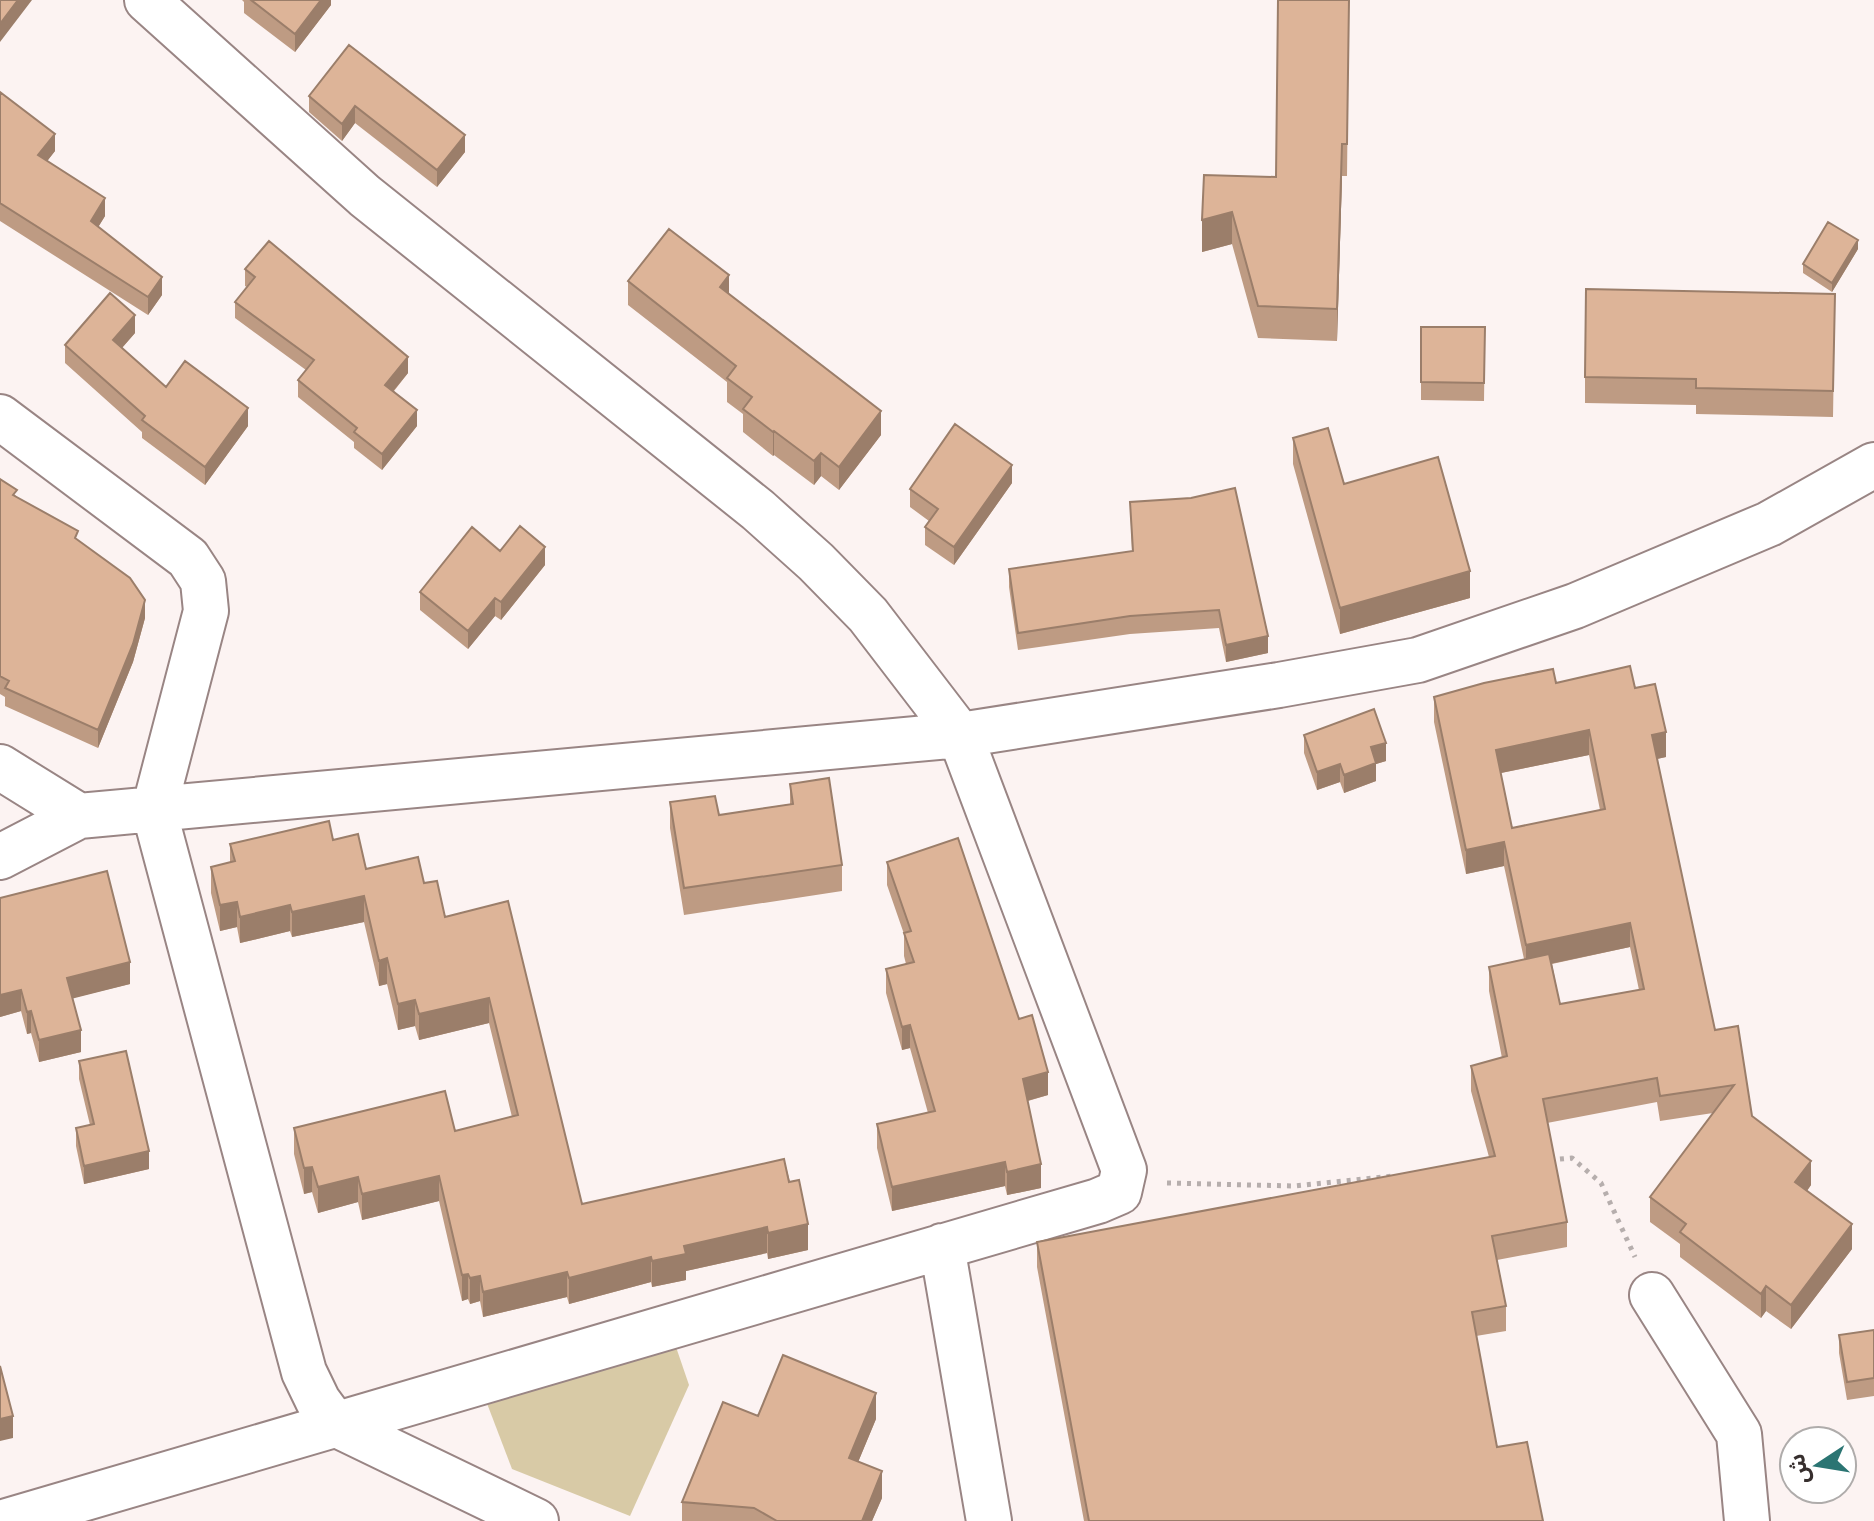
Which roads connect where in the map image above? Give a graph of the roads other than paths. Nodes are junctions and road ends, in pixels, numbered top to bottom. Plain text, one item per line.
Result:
1 (147, 0) edge
2 (0, 417) edge
3 (1874, 465) edge
4 (960, 735) junction
5 (0, 767) edge
6 (154, 810) junction
7 (79, 816) junction
8 (0, 857) edge
9 (942, 1246) junction
10 (1652, 1295) road end
11 (335, 1424) junction
12 (7, 1521) edge
13 (536, 1521) edge
14 (989, 1521) edge
15 (1747, 1521) edge

1 - 4 street
2 - 6 street
3 - 4 street
4 - 6 street
4 - 9 street
5 - 7 street
6 - 7 street
6 - 11 street
7 - 8 street
9 - 11 street
9 - 14 street
10 - 15 street
11 - 12 street
11 - 13 street

